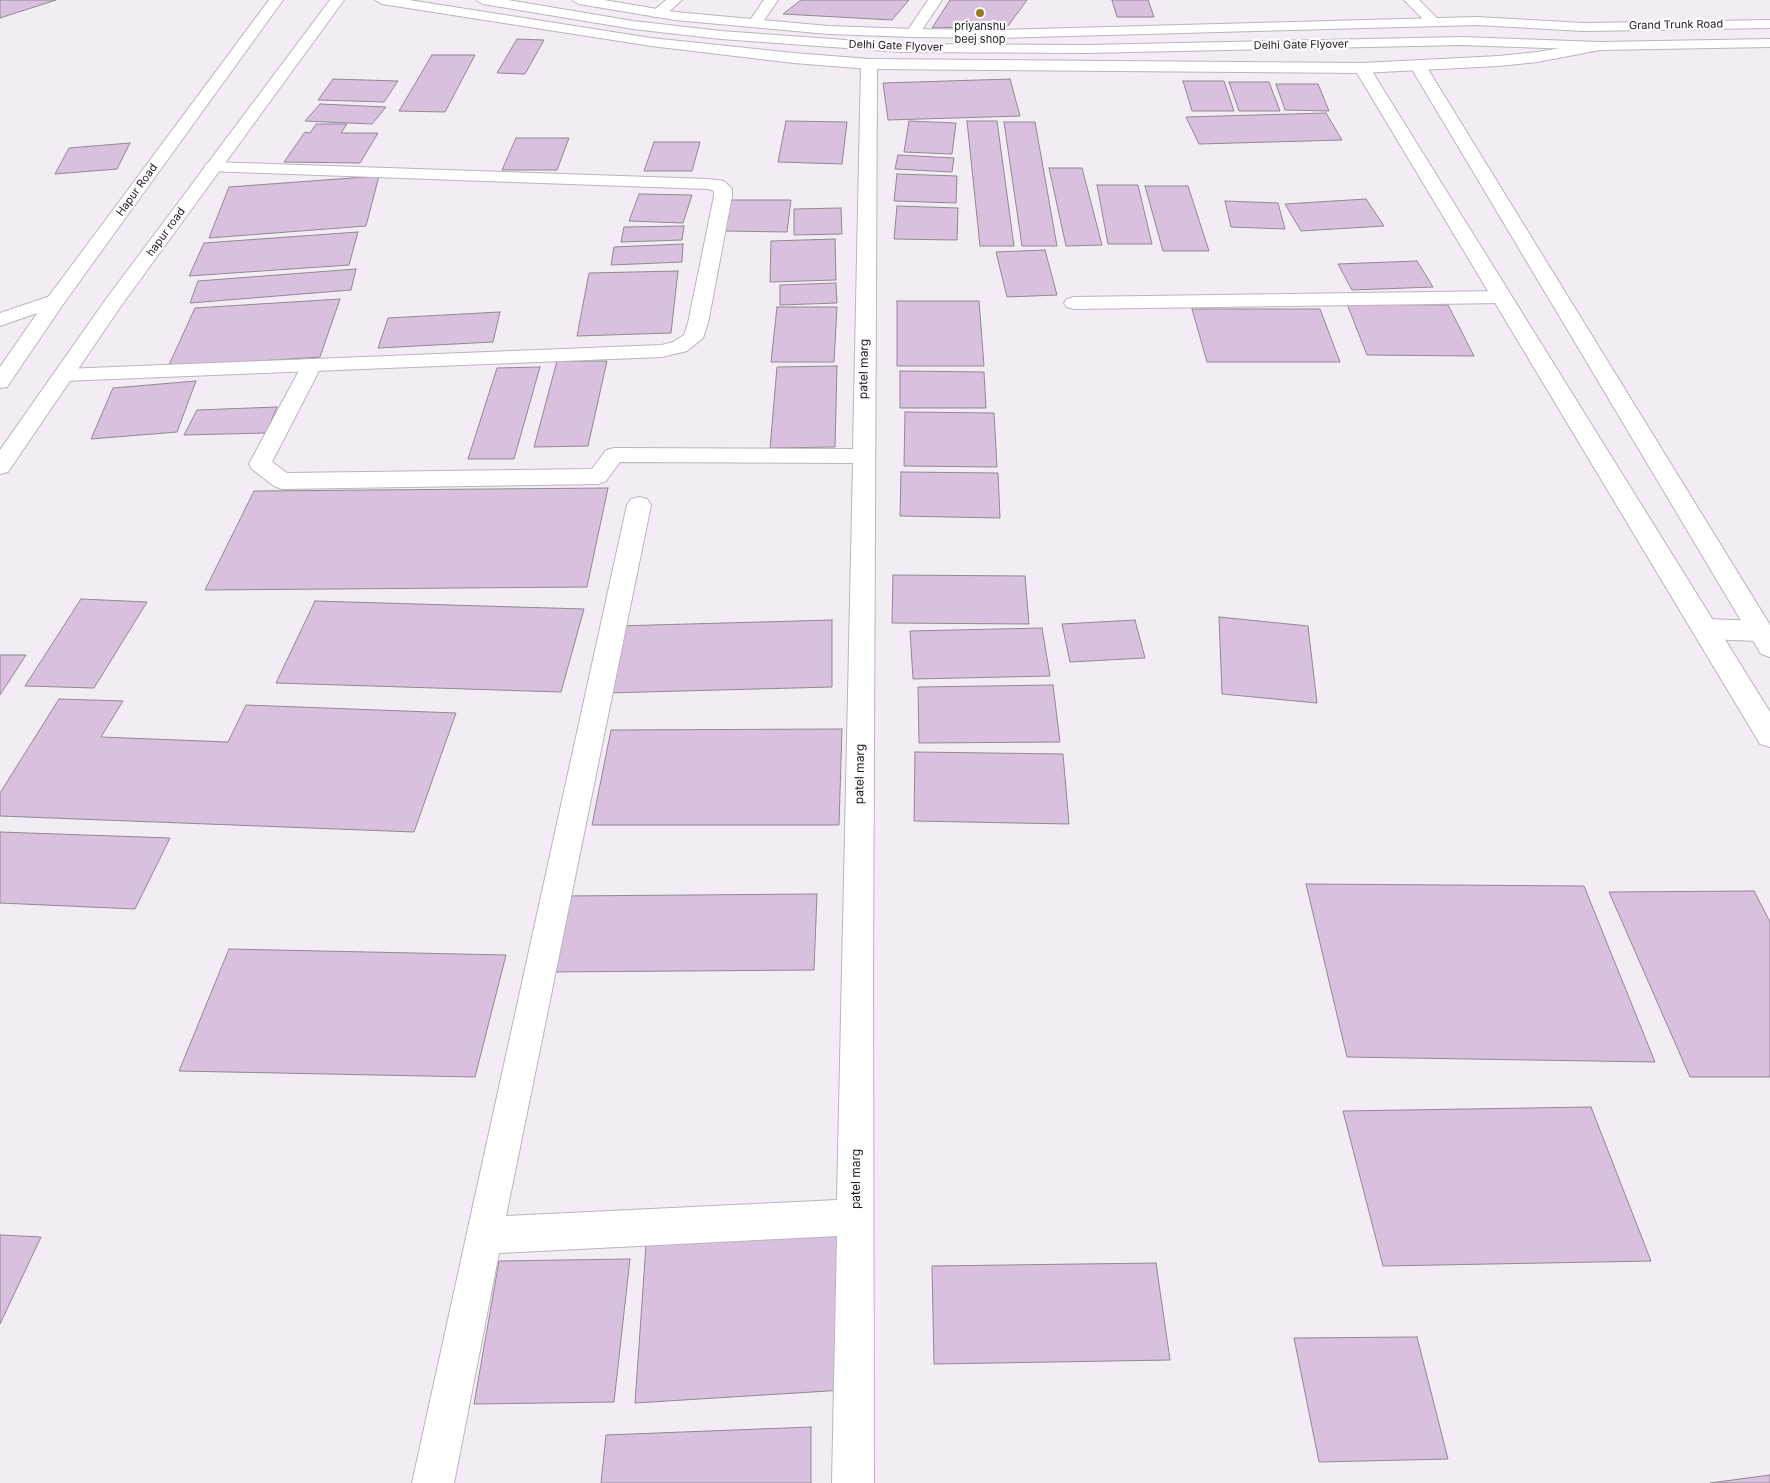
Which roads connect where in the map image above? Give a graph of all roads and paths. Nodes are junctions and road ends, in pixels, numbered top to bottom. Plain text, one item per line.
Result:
1 (276, 0) edge
2 (337, 0) edge
3 (382, 0) edge
4 (484, 0) edge
5 (579, 0) edge
6 (675, 0) edge
7 (771, 0) edge
8 (935, 0) edge
9 (1411, 0) edge
10 (658, 14) junction
11 (1434, 22) junction
12 (755, 23) junction
13 (1770, 24) edge
14 (1583, 27) junction
15 (913, 33) junction
16 (1462, 41) junction
17 (1770, 43) edge
18 (1600, 46) junction
19 (869, 64) junction
20 (1418, 66) junction
21 (1362, 68) junction
22 (213, 167) junction
23 (1502, 297) junction
24 (56, 300) junction
25 (1074, 303) dead end
26 (0, 320) edge
27 (312, 365) junction
28 (64, 375) junction
29 (0, 382) edge
30 (863, 456) junction
31 (0, 467) edge
32 (639, 505) dead end
33 (1706, 629) junction
34 (1764, 639) edge
35 (1770, 736) edge
36 (855, 1217) junction
37 (484, 1235) junction
38 (433, 1483) edge
39 (853, 1483) edge

1 - 24 main road, Hapur Road
2 - 22 main road, hapur road
3 - 19 main road
4 - 16 main road, Delhi Gate Flyover
5 - 10 main road
6 - 10 main road
7 - 12 main road
8 - 15 main road
9 - 11 main road
10 - 12 main road
11 - 14 main road
11 - 15 main road
12 - 15 main road
13 - 14 main road, Grand Trunk Road
14 - 16 main road, Delhi Gate Flyover
16 - 18 main road, Delhi Gate Flyover
17 - 18 main road, Grand Trunk Road
18 - 20 main road
19 - 21 main road
19 - 30 main road, patel marg
20 - 21 main road
20 - 34 main road
21 - 23 main road
22 - 27 main road
22 - 28 main road, hapur road
23 - 25 main road
23 - 33 main road
24 - 26 main road
24 - 29 main road, Hapur Road
27 - 28 main road
27 - 30 main road
28 - 31 main road, hapur road
30 - 36 main road, patel marg
32 - 37 main road
33 - 34 main road
33 - 35 main road
36 - 37 main road
36 - 39 main road, patel marg
37 - 38 main road

